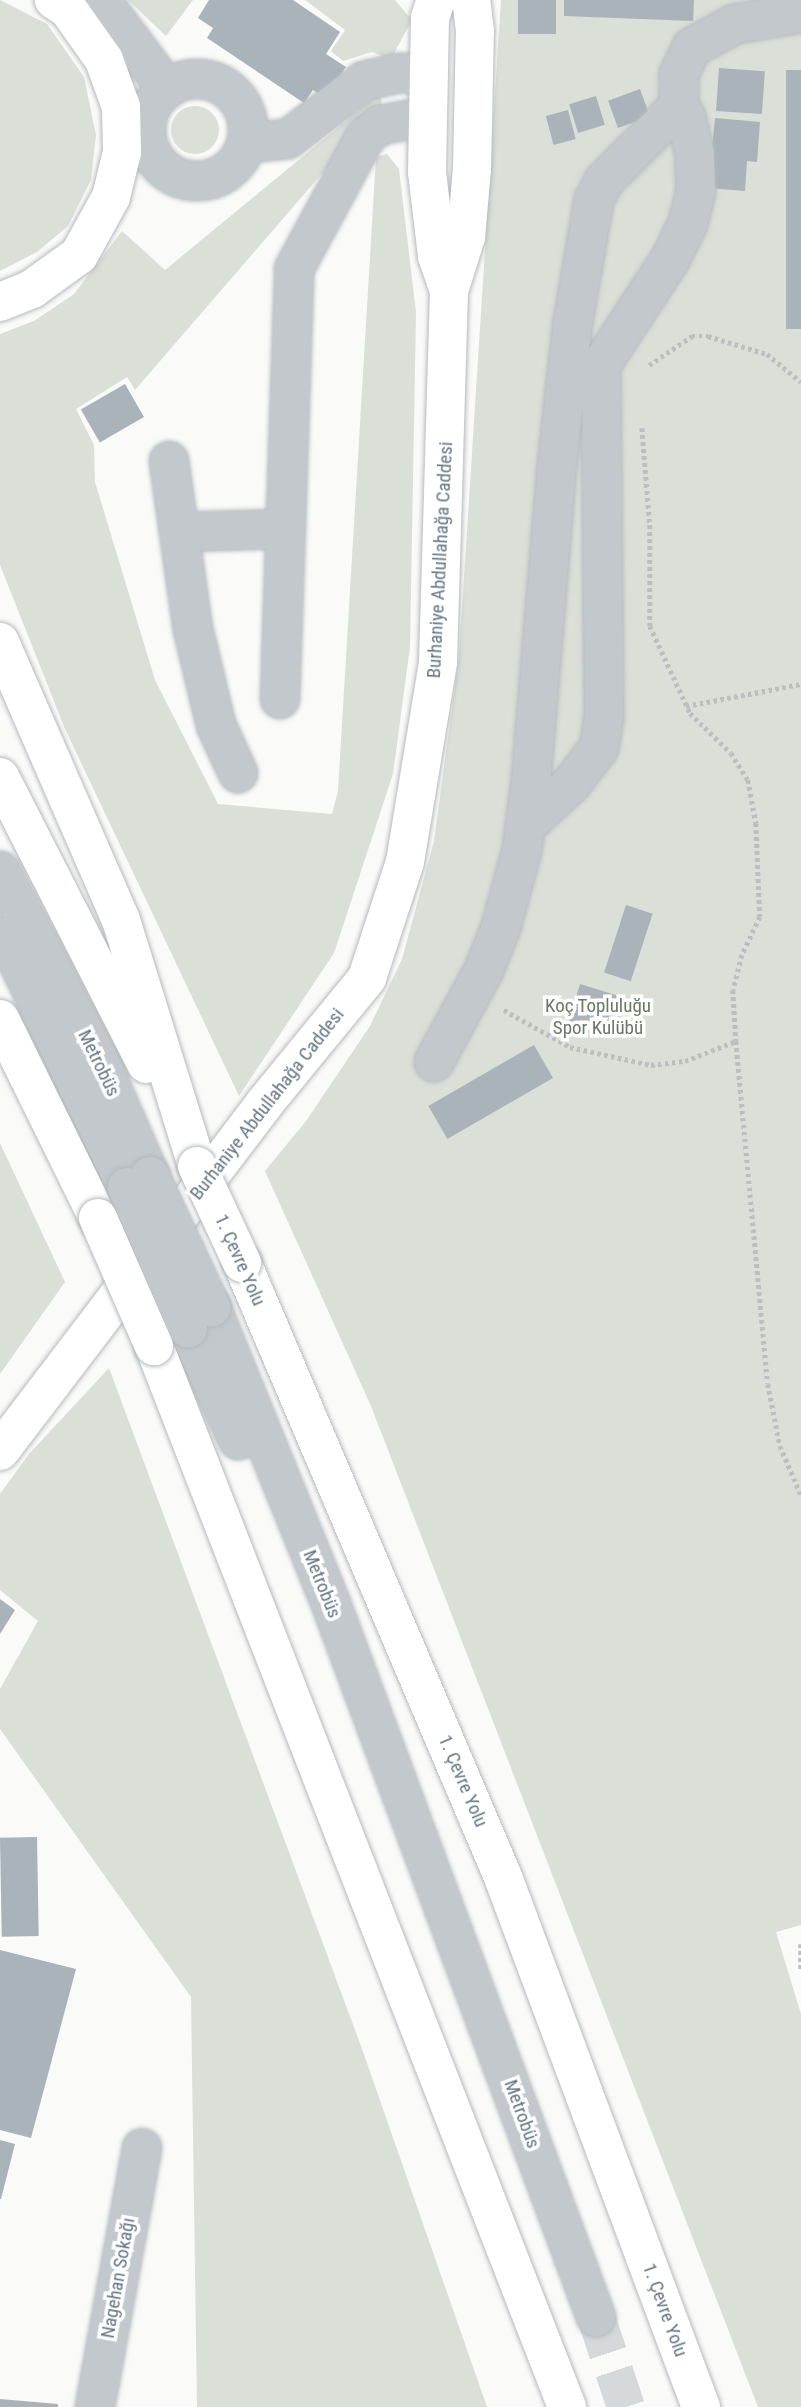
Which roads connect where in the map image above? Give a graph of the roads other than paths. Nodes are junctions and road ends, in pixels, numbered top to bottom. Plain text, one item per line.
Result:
1 (54, 0) edge
2 (101, 0) edge
3 (436, 0) edge
4 (476, 10) edge
5 (801, 13) edge
6 (429, 74) junction
7 (167, 89) junction
8 (678, 106) junction
9 (428, 123) junction
10 (247, 143) junction
11 (449, 291) junction
12 (0, 302) edge
13 (169, 461) dead end
14 (285, 529) junction
15 (182, 532) junction
16 (0, 642) edge
17 (280, 699) dead end
18 (238, 773) dead end
19 (0, 777) edge
20 (526, 826) junction
21 (0, 871) edge
22 (0, 925) edge
23 (0, 1019) edge
24 (434, 1062) dead end
25 (197, 1166) junction
26 (139, 1182) junction
27 (0, 1451) edge
28 (142, 2148) dead end
29 (503, 2244) junction
30 (585, 2319) tunnel mouth
31 (95, 2407) edge
32 (549, 2407) edge
33 (567, 2407) edge
34 (701, 2407) edge

1 - 12 main road
2 - 7 street
3 - 6 main road
4 - 11 main road, Burhaniye Abdullahağa Caddesi
5 - 8 street
6 - 9 main road
6 - 10 street
7 - 10 street
7 - 10 street
8 - 20 street
8 - 20 street
9 - 11 main road
9 - 14 street
11 - 27 main road, Burhaniye Abdullahağa Caddesi
13 - 15 street
14 - 15 street
14 - 17 street
15 - 18 street
16 - 25 main road
19 - 25 main road
20 - 24 street
21 - 26 street, Metrobüs
22 - 26 street, Metrobüs
23 - 29 main road, bridge
25 - 34 main road, 1. Çevre Yolu, bridge
26 - 30 street, Metrobüs, bridge
28 - 31 street, Nagehan Sokağı
29 - 32 street
29 - 33 main road

